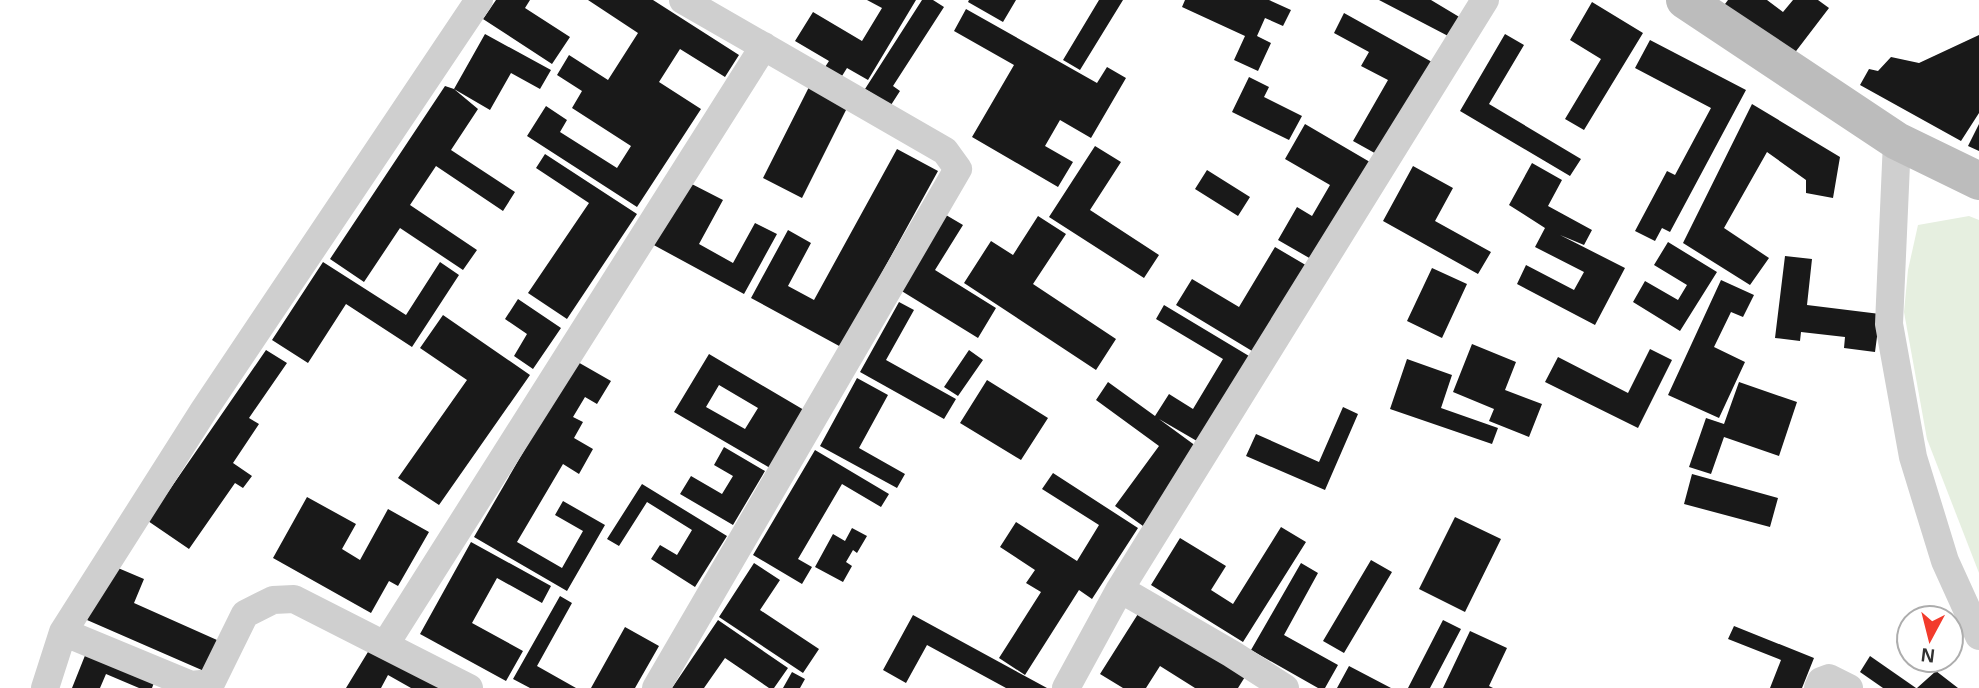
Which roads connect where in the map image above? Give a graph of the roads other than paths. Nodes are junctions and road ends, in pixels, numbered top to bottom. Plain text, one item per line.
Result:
1 (479, 0) edge
2 (683, 0) edge
3 (1485, 0) edge
4 (1685, 0) edge
5 (764, 46) junction
6 (1897, 141) junction
7 (1979, 181) edge
8 (1120, 589) junction
9 (63, 632) junction
10 (1979, 636) edge
11 (385, 645) junction
12 (45, 688) edge
13 (469, 688) edge
14 (656, 688) edge
15 (1066, 688) edge
16 (1285, 688) edge
17 (1818, 688) edge
18 (1849, 688) edge

1 - 9 street
2 - 5 street
3 - 8 street
4 - 6 main road
5 - 11 street
5 - 14 street
6 - 7 main road
6 - 10 street
8 - 15 street
8 - 16 street
9 - 11 street
9 - 12 street
11 - 13 street
17 - 18 street

